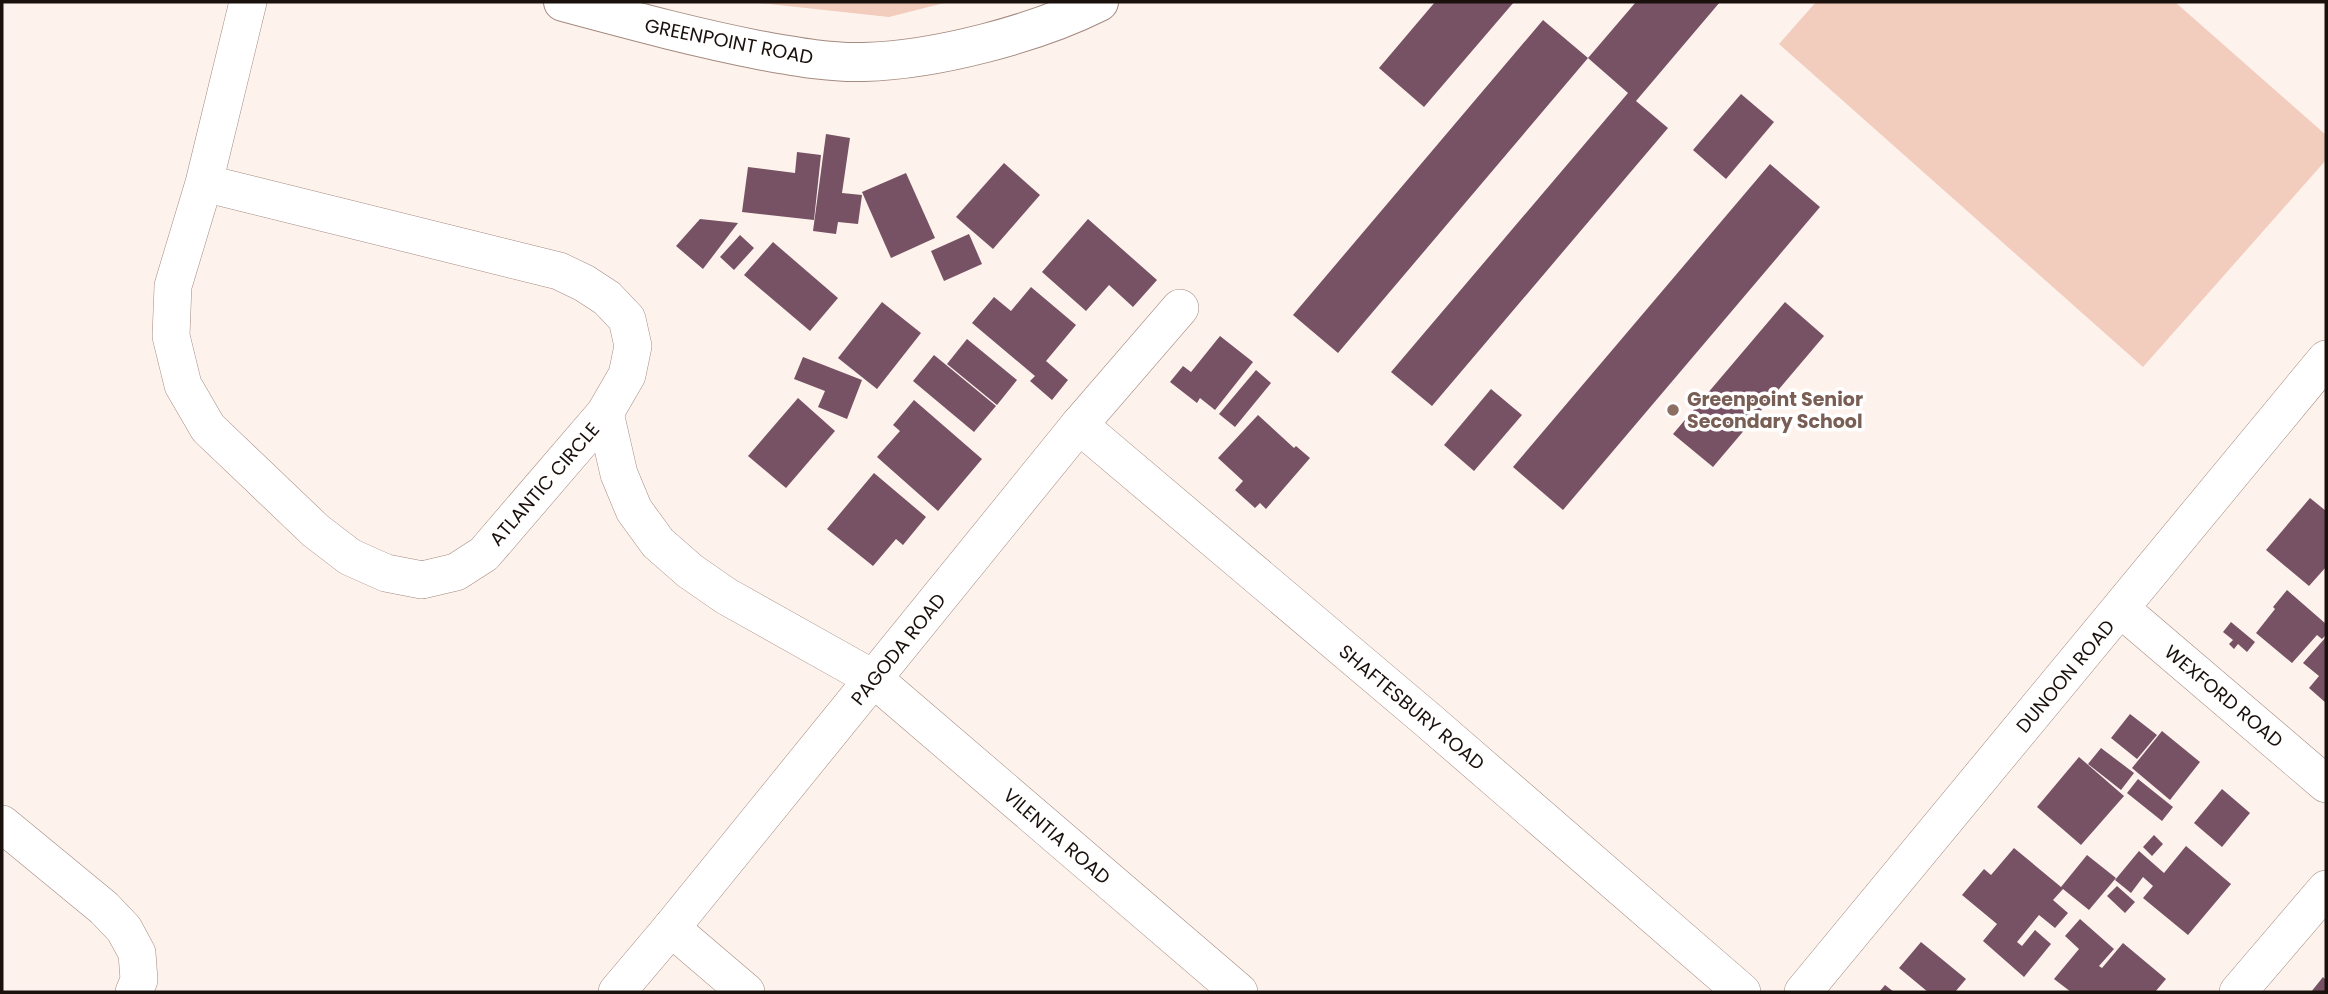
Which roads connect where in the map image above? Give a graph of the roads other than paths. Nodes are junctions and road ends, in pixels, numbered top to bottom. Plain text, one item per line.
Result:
1 (248, 2) edge
2 (563, 2) edge
3 (1100, 2) edge
4 (204, 183) junction
5 (1180, 308) dead end
6 (2326, 359) edge
7 (605, 413) junction
8 (1079, 425) junction
9 (2121, 609) junction
10 (874, 679) junction
11 (2326, 784) edge
12 (2, 824) edge
13 (2326, 889) edge
14 (671, 928) junction
15 (134, 992) edge
16 (617, 992) edge
17 (746, 992) edge
18 (1239, 992) edge
19 (1742, 992) edge
20 (1803, 992) edge
21 (2238, 992) edge

1 - 4 street, ATLANTIC CIRCLE
2 - 3 street, GREENPOINT ROAD
4 - 7 street, ATLANTIC CIRCLE
4 - 7 street, ATLANTIC CIRCLE
5 - 8 street, PAGODA ROAD
6 - 9 street, DUNOON ROAD
7 - 10 street, VILENTIA ROAD
8 - 10 street, PAGODA ROAD
8 - 19 street, SHAFTESBURY ROAD
9 - 11 street, WEXFORD ROAD
9 - 20 street, DUNOON ROAD
10 - 14 street, PAGODA ROAD
10 - 18 street, VILENTIA ROAD
12 - 15 street
13 - 21 street
14 - 16 street, PAGODA ROAD
14 - 17 street

